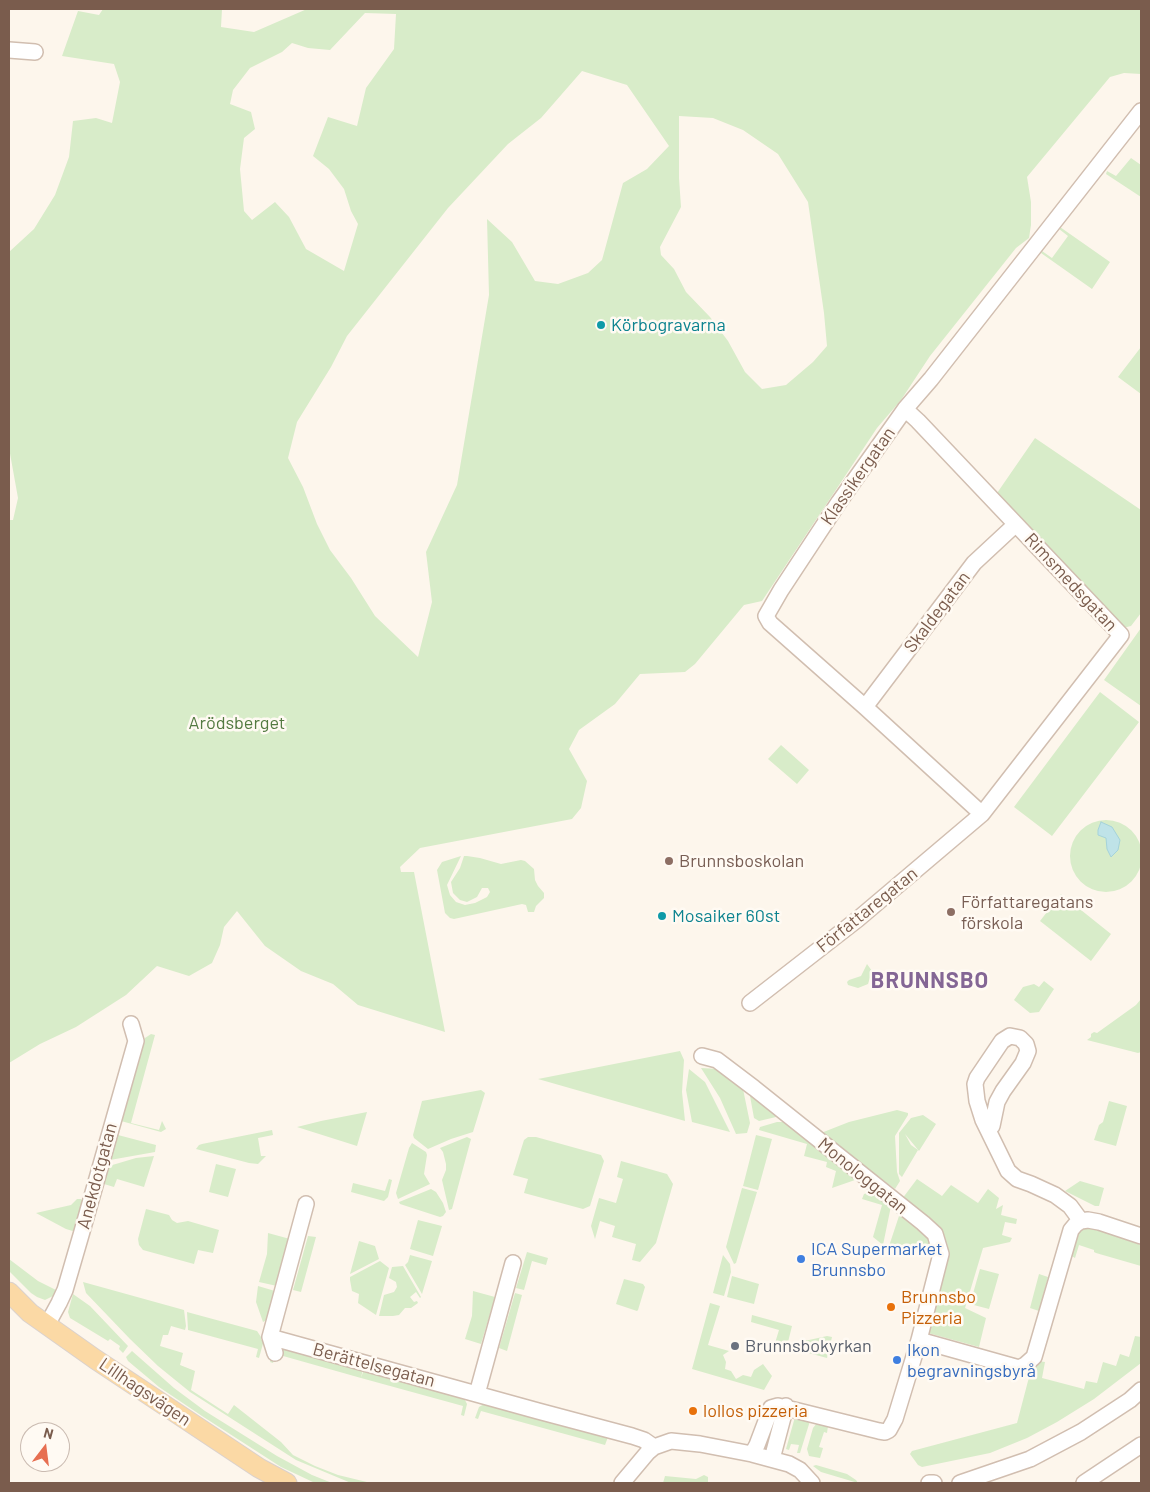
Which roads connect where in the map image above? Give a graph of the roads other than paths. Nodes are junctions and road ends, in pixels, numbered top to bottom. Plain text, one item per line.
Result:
1 (9, 50) edge
2 (34, 52) dead end
3 (1141, 111) edge
4 (905, 409) junction
5 (1016, 524) junction
6 (865, 707) junction
7 (982, 814) junction
8 (750, 1003) dead end
9 (131, 1024) dead end
10 (702, 1056) dead end
11 (988, 1129) junction
12 (306, 1204) dead end
13 (1082, 1221) junction
14 (1141, 1236) edge
15 (513, 1263) dead end
16 (9, 1292) edge
17 (46, 1326) junction
18 (270, 1337) junction
19 (919, 1340) junction
20 (275, 1353) dead end
21 (1141, 1390) edge
22 (477, 1394) junction
23 (786, 1406) junction
24 (1141, 1445) edge
25 (654, 1447) junction
26 (752, 1454) junction
27 (772, 1459) junction
28 (287, 1483) edge
29 (622, 1483) edge
30 (812, 1483) edge
31 (929, 1483) edge
32 (934, 1483) edge
33 (960, 1483) edge
34 (1084, 1483) edge

1 - 2 street
3 - 4 street, Klassikergatan
4 - 5 street, Rimsmedsgatan
4 - 6 street, Klassikergatan
5 - 6 street, Skaldegatan
5 - 7 street, Rimsmedsgatan
6 - 7 street, Klassikergatan
7 - 8 street, Författaregatan
9 - 17 street, Anekdotgatan
10 - 19 street, Monologgatan
11 - 11 street
11 - 13 street
12 - 18 street
13 - 14 street
13 - 19 street
15 - 22 street
16 - 17 main road, Lillhagsvägen
17 - 28 main road, Lillhagsvägen
18 - 20 street
18 - 22 street, Berättelsegatan
19 - 23 street, Monologgatan
21 - 33 street
22 - 25 street, Berättelsegatan
23 - 26 street
23 - 27 street
24 - 34 street
25 - 26 street
25 - 29 street
26 - 27 street
27 - 30 street
31 - 32 street

